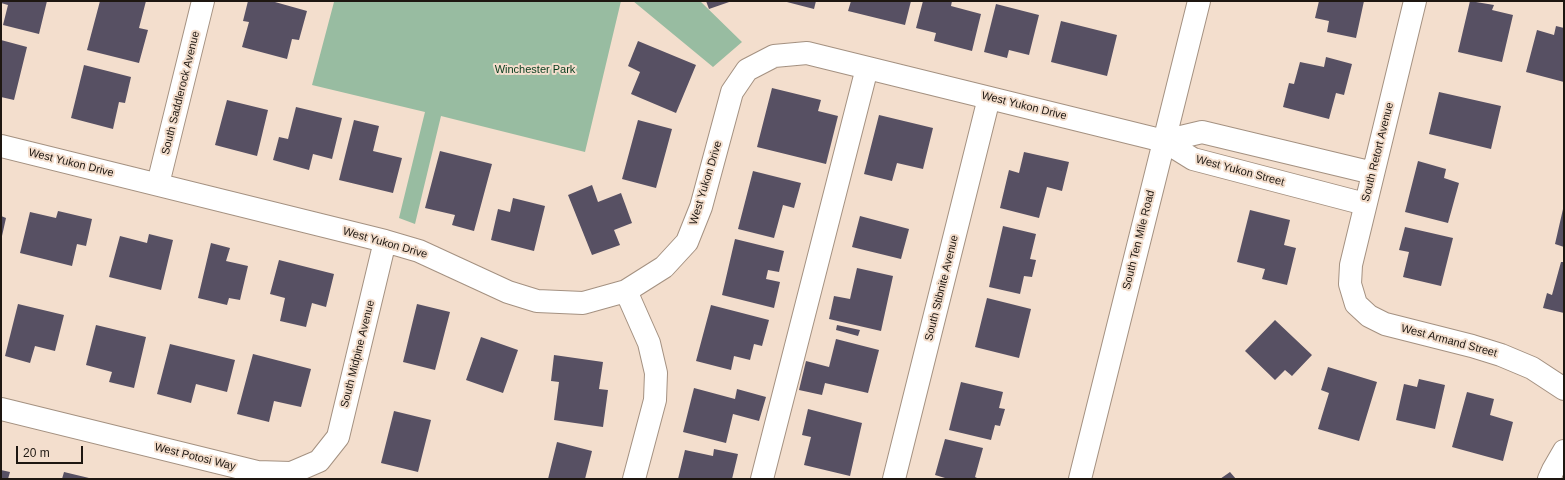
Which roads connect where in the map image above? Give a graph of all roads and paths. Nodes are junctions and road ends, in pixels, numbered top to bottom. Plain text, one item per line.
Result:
1 (203, 1) edge
2 (1199, 1) edge
3 (1415, 1) edge
4 (867, 68) junction
5 (989, 98) junction
6 (1164, 141) junction
7 (1, 146) edge
8 (1373, 173) junction
9 (158, 184) junction
10 (1366, 204) junction
11 (385, 240) junction
12 (626, 291) junction
13 (1356, 304) joint
14 (1564, 389) edge
15 (1, 409) edge
16 (1564, 451) edge
17 (319, 461) joint
18 (634, 479) edge
19 (762, 479) edge
20 (894, 479) edge
21 (1080, 479) edge
22 (1549, 479) edge

1 - 9 street, South Saddlerock Avenue
2 - 6 street, South Ten Mile Road
3 - 8 street, South Retort Avenue
4 - 5 street, West Yukon Drive
4 - 12 street, West Yukon Drive
4 - 19 street
5 - 6 street, West Yukon Drive
5 - 20 street, South Stibnite Avenue
6 - 8 street
6 - 10 street, West Yukon Street
6 - 21 street, South Ten Mile Road
7 - 9 street, West Yukon Drive
8 - 10 street, South Retort Avenue
9 - 11 street, West Yukon Drive
10 - 13 street, South Retort Avenue
11 - 12 street, West Yukon Drive
11 - 17 street, South Midpine Avenue
12 - 18 street
13 - 14 street, West Armand Street
15 - 17 street, West Potosi Way
16 - 22 street

